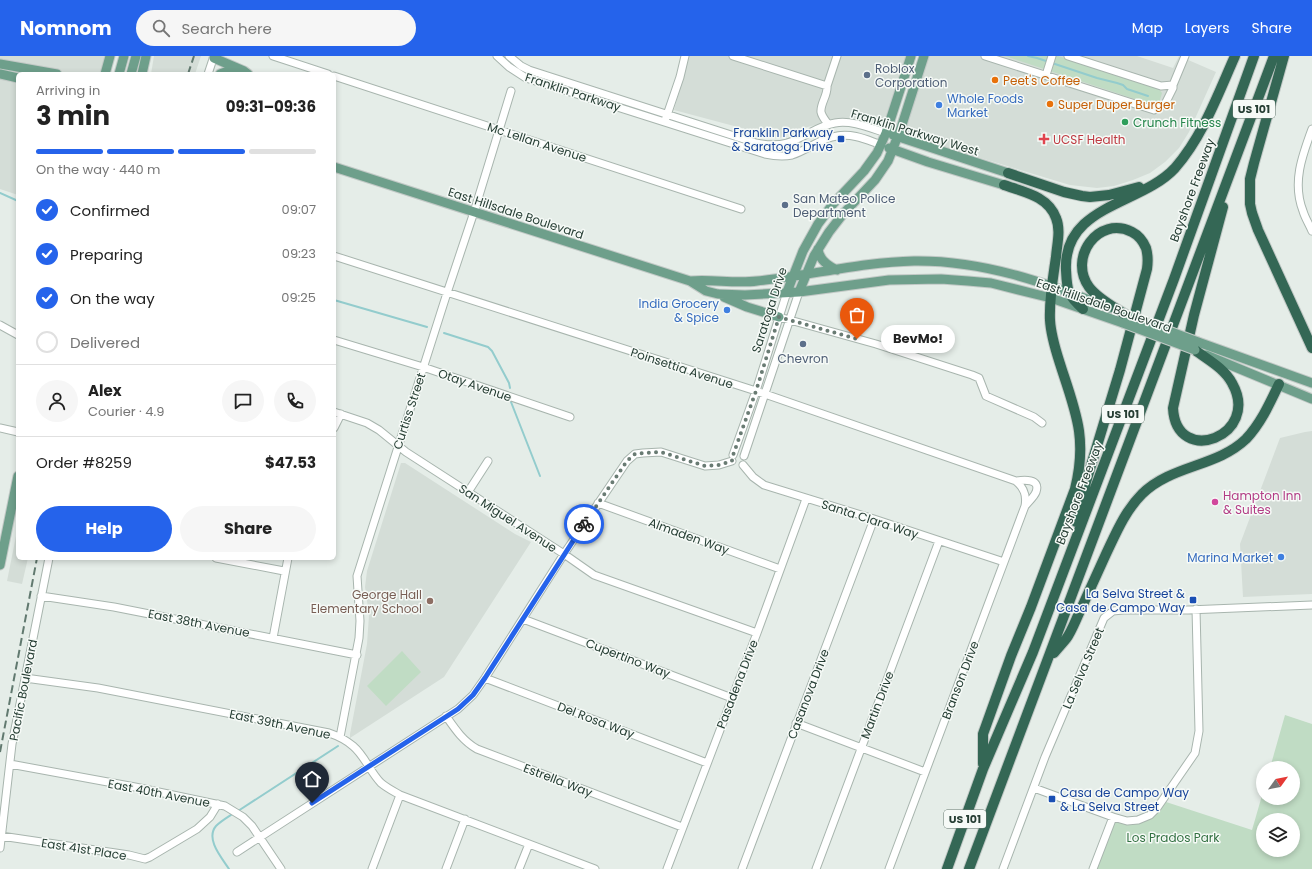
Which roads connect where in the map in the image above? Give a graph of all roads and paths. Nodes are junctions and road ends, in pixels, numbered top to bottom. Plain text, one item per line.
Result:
1 (110, 56) edge
2 (124, 56) edge
3 (136, 56) edge
4 (273, 56) edge
5 (497, 56) edge
6 (509, 56) edge
7 (685, 56) edge
8 (733, 56) edge
9 (837, 56) edge
10 (911, 56) edge
11 (924, 56) edge
12 (985, 56) edge
13 (1052, 56) edge
14 (1068, 56) edge
15 (1185, 56) edge
16 (1235, 56) edge
17 (1254, 56) edge
18 (1274, 56) edge
19 (1284, 56) edge
20 (214, 57) edge
21 (0, 64) edge
22 (236, 68) junction
23 (46, 72) edge
24 (106, 72) edge
25 (120, 72) edge
26 (132, 72) edge
27 (209, 72) edge
28 (225, 72) edge
29 (244, 72) edge
30 (322, 72) edge
31 (0, 74) edge
32 (1046, 75) junction
33 (336, 77) edge
34 (16, 78) edge
35 (1172, 84) junction
36 (827, 86) junction
37 (1161, 86) junction
38 (511, 91) dead end
39 (1165, 104) junction
40 (656, 110) joint
41 (667, 114) junction
42 (654, 118) joint
43 (664, 122) junction
44 (828, 124) junction
45 (1312, 129) edge
46 (498, 130) junction
47 (886, 133) junction
48 (898, 137) junction
49 (882, 145) junction
50 (894, 149) junction
51 (1184, 155) junction
52 (1234, 163) junction
53 (336, 168) edge
54 (1008, 173) joint
55 (1004, 186) joint
56 (741, 209) dead end
57 (474, 212) junction
58 (1312, 231) edge
59 (818, 249) junction
60 (336, 257) edge
61 (837, 270) junction
62 (806, 275) junction
63 (792, 276) junction
64 (690, 281) junction
65 (1052, 286) junction
66 (1068, 291) junction
67 (787, 292) junction
68 (799, 292) junction
69 (447, 293) junction
70 (718, 294) junction
71 (1051, 298) junction
72 (1084, 309) junction
73 (779, 317) junction
74 (1125, 319) junction
75 (790, 320) junction
76 (0, 325) edge
77 (16, 334) edge
78 (336, 341) edge
79 (1197, 346) junction
80 (1312, 348) edge
81 (423, 367) junction
82 (1283, 373) junction
83 (1312, 383) edge
84 (1279, 384) junction
85 (756, 391) junction
86 (764, 394) junction
87 (1312, 399) edge
88 (337, 413) edge
89 (570, 417) dead end
90 (1042, 423) dead end
91 (0, 428) edge
92 (16, 432) edge
93 (398, 445) junction
94 (744, 456) junction
95 (733, 458) junction
96 (488, 461) dead end
97 (743, 465) junction
98 (1016, 481) junction
99 (16, 486) edge
100 (1025, 491) joint
101 (468, 492) junction
102 (806, 498) junction
103 (598, 503) junction
104 (1025, 506) junction
105 (874, 519) junction
106 (939, 540) junction
107 (564, 554) junction
108 (49, 560) edge
109 (228, 560) edge
110 (287, 560) edge
111 (1067, 561) junction
112 (1004, 562) junction
113 (0, 564) edge
114 (780, 569) junction
115 (284, 571) junction
116 (41, 596) junction
117 (1312, 605) edge
118 (1196, 609) junction
119 (523, 619) junction
120 (757, 633) junction
121 (273, 638) junction
122 (357, 655) junction
123 (1050, 657) junction
124 (25, 678) junction
125 (485, 678) junction
126 (732, 698) junction
127 (446, 716) junction
128 (796, 723) junction
129 (340, 737) junction
130 (861, 747) junction
131 (707, 763) junction
132 (10, 764) junction
133 (369, 766) junction
134 (983, 769) junction
135 (925, 772) junction
136 (1034, 788) junction
137 (400, 795) junction
138 (218, 804) junction
139 (1113, 817) junction
140 (464, 819) junction
141 (682, 827) junction
142 (1, 836) junction
143 (260, 837) junction
144 (529, 844) junction
145 (0, 848) edge
146 (237, 852) dead end
147 (281, 869) edge
148 (372, 869) edge
149 (446, 869) edge
150 (519, 869) edge
151 (593, 869) edge
152 (667, 869) edge
153 (742, 869) edge
154 (816, 869) edge
155 (889, 869) edge
156 (947, 869) edge
157 (969, 869) edge
158 (1003, 869) edge
159 (1093, 869) edge

1 - 24 main road
2 - 25 main road
3 - 26 main road
4 - 30 street
5 - 42 street, Franklin Parkway
6 - 40 street, Franklin Parkway
7 - 41 street
8 - 36 street
9 - 36 street
10 - 47 main road, Saratoga Drive
11 - 48 main road, Saratoga Drive
12 - 32 street
13 - 32 street
14 - 37 street
15 - 35 street
16 - 51 highway
17 - 111 highway, Bayshore Freeway / US 101
18 - 52 highway, US 101
19 - 80 highway
20 - 22 main road
20 - 27 street
21 - 23 main road
22 - 28 main road
22 - 29 main road
31 - 34 main road
32 - 39 street
33 - 46 street, Mc Lellan Avenue
35 - 37 street
35 - 39 street
36 - 44 street
37 - 39 street
38 - 46 street, Curtiss Street
40 - 41 street, Franklin Parkway West
41 - 43 street
41 - 44 street, Franklin Parkway West
42 - 43 street, Franklin Parkway West
43 - 49 street, Franklin Parkway West
44 - 47 street, Franklin Parkway West
45 - 58 street
46 - 56 street, Mc Lellan Avenue
46 - 57 street, Curtiss Street
47 - 48 main road, Franklin Parkway West
47 - 49 main road, Saratoga Drive
48 - 50 main road, Saratoga Drive
48 - 54 main road, Franklin Parkway West
49 - 50 main road, Franklin Parkway West
49 - 63 main road, Saratoga Drive
50 - 55 main road, Franklin Parkway West
50 - 59 main road, Saratoga Drive
51 - 54 highway
51 - 66 highway
52 - 79 highway
52 - 123 highway, US 101
53 - 57 main road, East Hillsdale Boulevard
55 - 65 highway
57 - 64 main road, East Hillsdale Boulevard
57 - 69 street, Curtiss Street
59 - 61 main road
59 - 62 main road, Saratoga Drive
60 - 69 street, Poinsettia Avenue
61 - 62 main road, East Hillsdale Boulevard
61 - 65 main road, East Hillsdale Boulevard
62 - 63 main road, East Hillsdale Boulevard
62 - 68 main road, Saratoga Drive
63 - 64 main road, East Hillsdale Boulevard
63 - 67 main road, Saratoga Drive
64 - 70 main road, East Hillsdale Boulevard
65 - 66 main road, East Hillsdale Boulevard
65 - 71 highway
66 - 72 highway
66 - 74 main road, East Hillsdale Boulevard
67 - 68 main road, East Hillsdale Boulevard
67 - 70 main road, East Hillsdale Boulevard
67 - 73 street, Saratoga Drive
68 - 71 main road, East Hillsdale Boulevard
68 - 75 street, Saratoga Drive
69 - 81 street, Curtiss Street
69 - 85 street, Poinsettia Avenue
70 - 73 main road
71 - 72 main road, East Hillsdale Boulevard
71 - 134 highway
72 - 74 main road, East Hillsdale Boulevard
73 - 75 street
73 - 85 street, Saratoga Drive
74 - 79 main road, East Hillsdale Boulevard, bridge
74 - 111 highway
75 - 86 street, Saratoga Drive
75 - 90 street
76 - 77 street
78 - 81 street, Otay Avenue
79 - 82 main road, East Hillsdale Boulevard
79 - 84 main road, East Hillsdale Boulevard
81 - 89 street, Otay Avenue
81 - 93 street, Curtiss Street
82 - 83 main road, East Hillsdale Boulevard
82 - 84 main road
84 - 87 main road, East Hillsdale Boulevard
84 - 123 highway
85 - 86 street, Poinsettia Avenue
85 - 95 street, Saratoga Drive
86 - 94 street, Saratoga Drive
86 - 98 street, Poinsettia Avenue
88 - 93 street, San Miguel Avenue
91 - 92 street
93 - 101 street, San Miguel Avenue
93 - 122 street, Curtiss Street
94 - 95 street
94 - 97 street
95 - 97 street
95 - 103 street
96 - 101 street
97 - 102 street, Santa Clara Way
98 - 100 street, Poinsettia Avenue
98 - 104 street
99 - 113 main road
100 - 104 street, Branson Drive
101 - 107 street, San Miguel Avenue
102 - 105 street, Santa Clara Way
102 - 114 street, Pasadena Drive
103 - 107 street
103 - 114 street, Almaden Way
104 - 112 street, Branson Drive
105 - 106 street, Santa Clara Way
105 - 128 street, Casanova Drive
106 - 112 street, Santa Clara Way
106 - 130 street, Martin Drive
107 - 119 street
107 - 120 street, San Miguel Avenue
108 - 116 street, Pacific Boulevard
109 - 115 street
110 - 115 street
111 - 134 highway, Bayshore Freeway / US 101
112 - 135 street, Branson Drive
114 - 120 street, Pasadena Drive
115 - 121 street
116 - 121 street, East 38th Avenue
116 - 124 street, Pacific Boulevard
117 - 118 street, La Selva Street
118 - 136 street, La Selva Street
118 - 139 street
119 - 125 street
119 - 126 street, Cupertino Way
120 - 126 street, Pasadena Drive
121 - 122 street, East 38th Avenue
122 - 129 street, Curtiss Street
123 - 157 highway, US 101
124 - 129 street, East 39th Avenue
124 - 132 street, Pacific Boulevard
125 - 127 street
125 - 131 street, Del Rosa Way
126 - 131 street, Pasadena Drive
127 - 133 street
127 - 141 street, Estrella Way
128 - 130 street
128 - 153 street, Casanova Drive
129 - 133 street, East 39th Avenue
130 - 135 street
130 - 154 street, Martin Drive
131 - 141 street, Pasadena Drive
132 - 138 street, East 40th Avenue
132 - 142 street, Pacific Boulevard
133 - 137 street, East 39th Avenue
133 - 143 street
134 - 156 highway, Bayshore Freeway / US 101
135 - 155 street, Branson Drive
136 - 139 street
136 - 158 street, La Selva Street
137 - 140 street, East 39th Avenue
137 - 148 street
138 - 142 street, East 41st Place
138 - 143 street, East 40th Avenue
139 - 159 street
140 - 144 street, East 39th Avenue
140 - 149 street
141 - 152 street, Pasadena Drive
142 - 145 street, Pacific Boulevard
143 - 146 street
143 - 147 street, East 40th Avenue
144 - 150 street
144 - 151 street, East 39th Avenue

